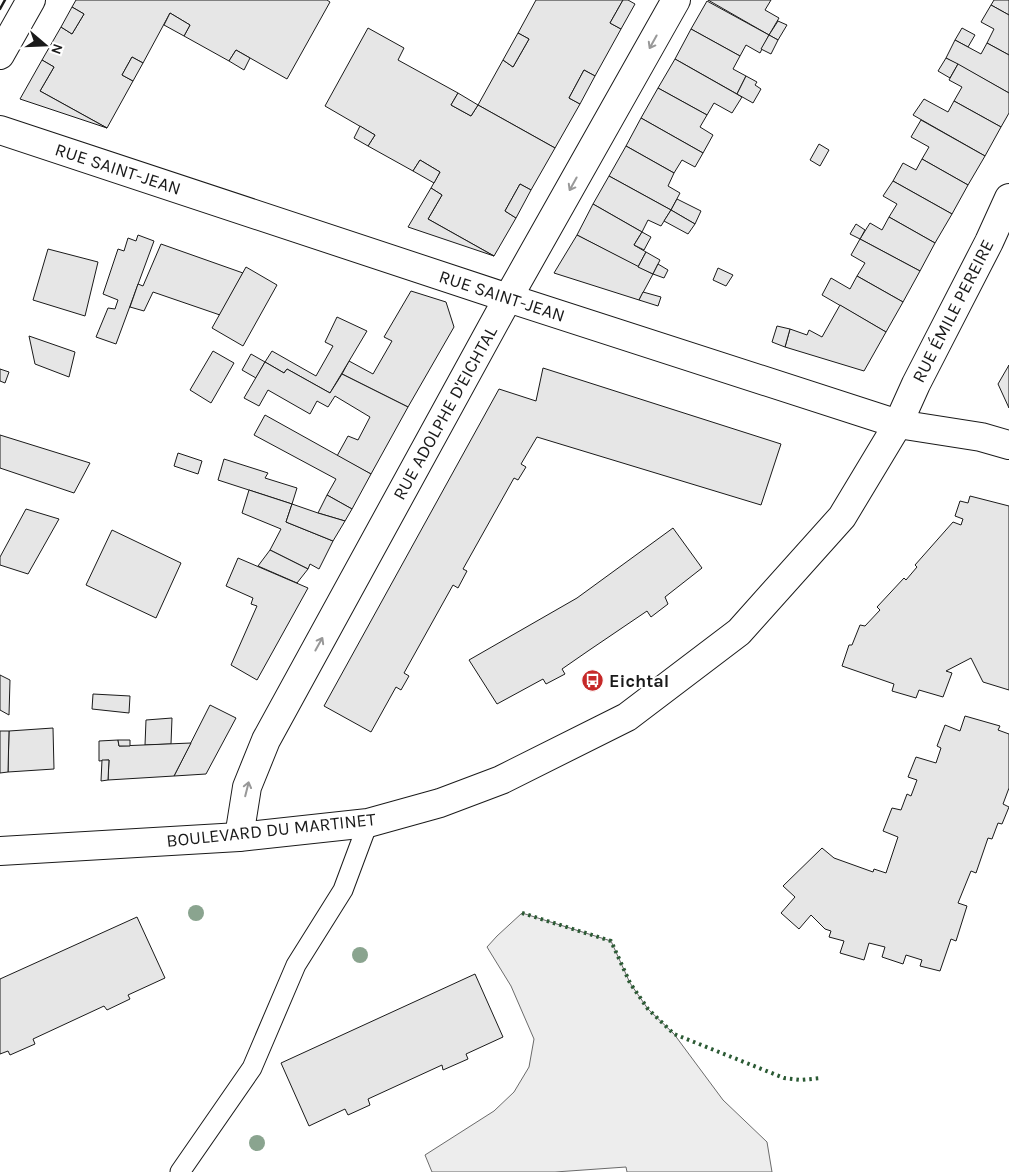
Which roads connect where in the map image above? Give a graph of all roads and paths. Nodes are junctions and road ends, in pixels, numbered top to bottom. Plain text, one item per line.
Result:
1 (31, 0) edge
2 (676, 0) edge
3 (0, 55) edge
4 (0, 130) edge
5 (1009, 198) edge
6 (508, 298) junction
7 (898, 424) junction
8 (1009, 444) edge
9 (368, 823) junction
10 (239, 837) junction
11 (0, 852) edge
12 (180, 1172) edge

1 - 3 street
2 -> 6 street, RUE ADOLPHE D'EICHTAL
4 - 6 street, RUE SAINT-JEAN
5 - 7 street, RUE ÉMILE PEREIRE
6 - 7 street, RUE SAINT-JEAN
10 -> 6 street, RUE ADOLPHE D'EICHTAL
7 - 8 street, RUE SAINT-JEAN
7 - 9 street, BOULEVARD DU MARTINET
9 - 10 street, BOULEVARD DU MARTINET
9 - 12 lane
10 - 11 street, BOULEVARD DU MARTINET

